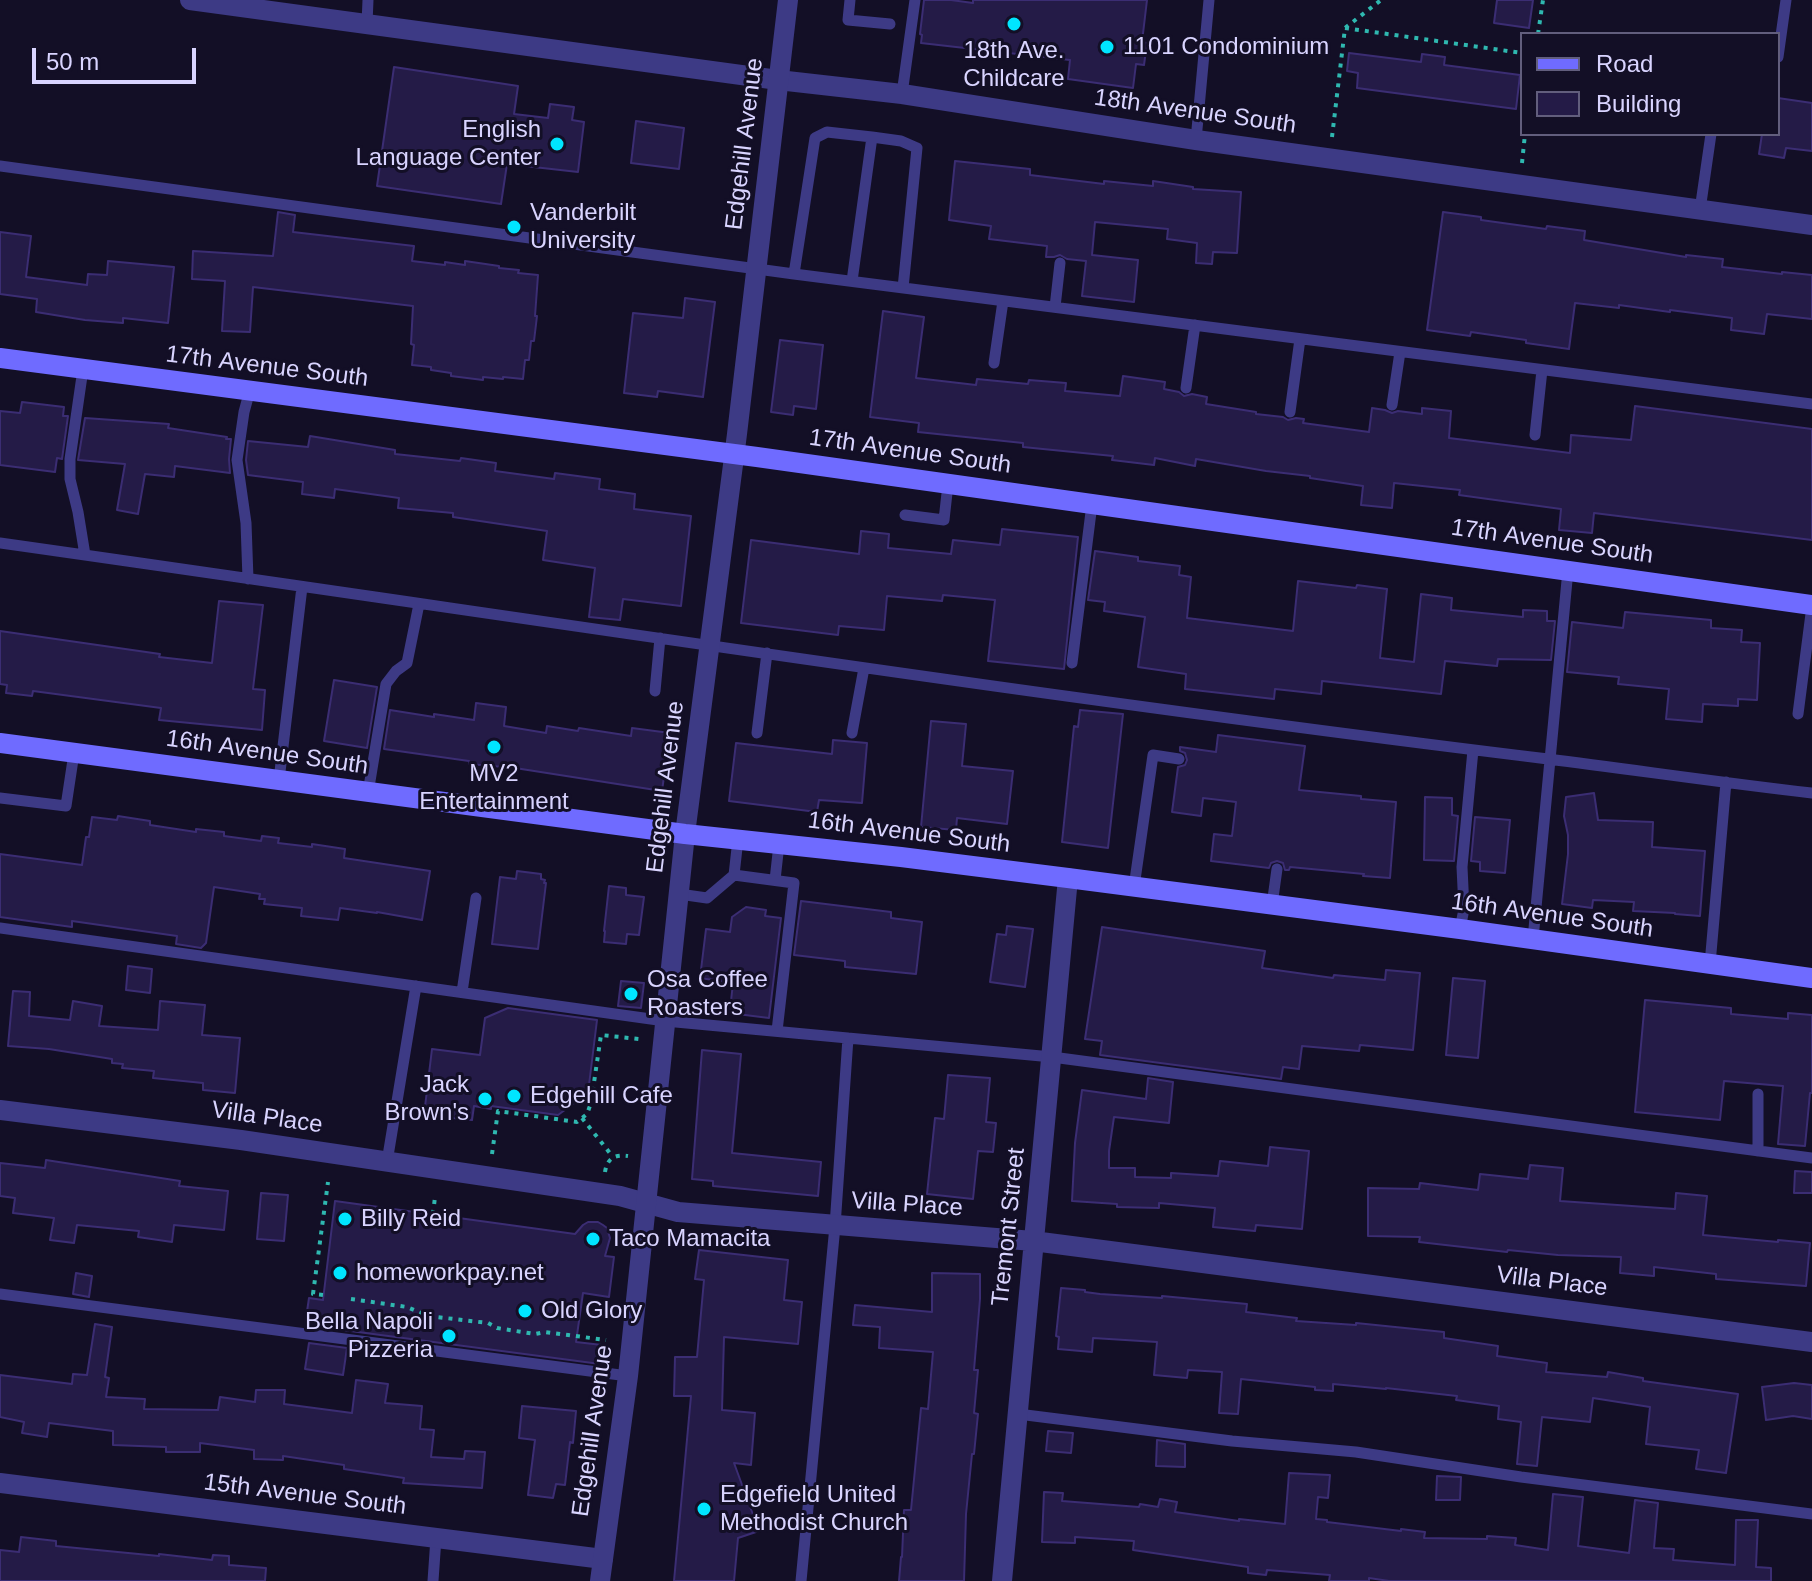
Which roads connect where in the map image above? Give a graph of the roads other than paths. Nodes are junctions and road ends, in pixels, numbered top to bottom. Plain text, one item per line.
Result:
1 (192, 0) edge
2 (368, 0) edge
3 (788, 0) edge
4 (850, 0) edge
5 (915, 0) edge
6 (1209, 0) edge
7 (1786, 0) edge
8 (367, 24) junction
9 (890, 24) dead end
10 (1780, 43) edge
11 (778, 80) junction
12 (902, 94) junction
13 (1711, 136) edge
14 (872, 137) junction
15 (1196, 140) junction
16 (0, 166) edge
17 (1700, 210) junction
18 (1812, 225) edge
19 (1060, 263) dead end
20 (757, 268) junction
21 (794, 274) junction
22 (852, 281) junction
23 (903, 288) junction
24 (1003, 301) junction
25 (1055, 307) junction
26 (1195, 325) junction
27 (1300, 339) junction
28 (1400, 352) junction
29 (0, 358) edge
30 (994, 363) dead end
31 (83, 369) junction
32 (1542, 370) junction
33 (1186, 388) dead end
34 (250, 390) junction
35 (1812, 404) edge
36 (1392, 405) dead end
37 (1290, 412) dead end
38 (1535, 435) dead end
39 (735, 454) junction
40 (948, 484) junction
41 (1092, 504) junction
42 (905, 515) dead end
43 (0, 543) edge
44 (85, 555) junction
45 (1568, 570) junction
46 (248, 579) junction
47 (302, 587) junction
48 (419, 604) junction
49 (1812, 605) edge
50 (660, 638) junction
51 (710, 645) junction
52 (767, 653) junction
53 (1072, 663) dead end
54 (864, 668) junction
55 (655, 691) dead end
56 (1798, 714) dead end
57 (757, 733) dead end
58 (852, 733) dead end
59 (0, 743) edge
60 (1473, 750) junction
61 (74, 753) junction
62 (1179, 759) dead end
63 (1551, 760) junction
64 (279, 780) junction
65 (1726, 782) junction
66 (368, 793) junction
67 (1812, 793) edge
68 (0, 798) edge
69 (685, 834) junction
70 (738, 839) junction
71 (779, 844) junction
72 (1277, 869) dead end
73 (734, 875) junction
74 (1068, 878) junction
75 (775, 880) junction
76 (1134, 887) junction
77 (679, 894) junction
78 (476, 898) dead end
79 (1272, 905) junction
80 (0, 928) edge
81 (1460, 929) junction
82 (1533, 939) junction
83 (1710, 964) junction
84 (1812, 978) edge
85 (416, 986) junction
86 (462, 992) junction
87 (665, 1021) junction
88 (777, 1031) junction
89 (848, 1038) junction
90 (1052, 1057) junction
91 (1758, 1094) dead end
92 (0, 1110) edge
93 (1758, 1151) junction
94 (1812, 1158) edge
95 (387, 1162) junction
96 (646, 1203) junction
97 (835, 1226) junction
98 (1033, 1241) junction
99 (0, 1294) edge
100 (1812, 1342) edge
101 (628, 1376) junction
102 (1018, 1414) junction
103 (0, 1483) edge
104 (1812, 1514) edge
105 (436, 1538) junction
106 (603, 1559) junction
107 (433, 1581) edge
108 (600, 1581) edge
109 (801, 1581) edge
110 (1002, 1581) edge

1 - 8 street, 18th Avenue South
2 - 8 lane
3 - 11 street, Edgehill Avenue
4 - 9 lane
5 - 12 lane
6 - 15 lane
7 - 10 lane
8 - 11 street, 18th Avenue South
11 - 12 street, 18th Avenue South
11 - 20 street, Edgehill Avenue
12 - 15 street, 18th Avenue South
13 - 17 lane
14 - 21 lane
14 - 22 lane
14 - 23 lane
15 - 17 street, 18th Avenue South
16 - 20 lane
17 - 18 street, 18th Avenue South
19 - 25 lane
20 - 21 lane
20 - 39 street, Edgehill Avenue
21 - 22 lane
22 - 23 lane
23 - 24 lane
24 - 25 lane
24 - 30 lane
25 - 26 lane
26 - 27 lane
26 - 33 lane
27 - 28 lane
27 - 37 lane
28 - 32 lane
28 - 36 lane
29 - 31 main road, 17th Avenue South
31 - 34 main road, 17th Avenue South
31 - 44 lane
32 - 35 lane
32 - 38 lane
34 - 39 main road, 17th Avenue South
34 - 46 lane
39 - 40 main road, 17th Avenue South
39 - 51 street, Edgehill Avenue
40 - 41 main road, 17th Avenue South
40 - 42 lane
41 - 45 main road, 17th Avenue South
41 - 53 lane
43 - 44 lane
44 - 46 lane
45 - 49 main road, 17th Avenue South
45 - 63 lane
46 - 47 lane
47 - 48 lane
47 - 64 lane
48 - 50 lane
48 - 66 lane
49 - 56 lane
50 - 51 lane
50 - 55 lane
51 - 52 lane
51 - 69 street, Edgehill Avenue
52 - 54 lane
52 - 57 lane
54 - 58 lane
54 - 60 lane
59 - 61 main road, 16th Avenue South
60 - 63 lane
60 - 81 lane
61 - 64 main road, 16th Avenue South
61 - 68 lane
62 - 76 lane
63 - 65 lane
63 - 82 lane
64 - 66 main road, 16th Avenue South
65 - 67 lane
65 - 83 lane
66 - 69 main road, 16th Avenue South
69 - 70 main road, 16th Avenue South
69 - 77 street, Edgehill Avenue
70 - 71 main road, 16th Avenue South
70 - 73 lane
71 - 74 main road, 16th Avenue South
71 - 75 lane
72 - 79 lane
73 - 75 lane
73 - 77 lane
74 - 76 main road, 16th Avenue South
74 - 90 street, Tremont Street
75 - 88 lane
76 - 79 main road, 16th Avenue South
77 - 87 street, Edgehill Avenue
78 - 86 lane
79 - 81 main road, 16th Avenue South
80 - 85 lane
81 - 82 main road, 16th Avenue South
82 - 83 main road, 16th Avenue South
83 - 84 main road, 16th Avenue South
85 - 86 lane
85 - 95 lane
86 - 87 lane
87 - 88 lane
87 - 96 street, Edgehill Avenue
88 - 89 lane
89 - 90 lane
89 - 97 lane
90 - 93 lane
90 - 98 street, Tremont Street
91 - 93 lane
92 - 95 street, Villa Place
93 - 94 lane
95 - 96 street, Villa Place
96 - 97 street, Villa Place
96 - 101 street, Edgehill Avenue
97 - 98 street, Villa Place
97 - 109 lane
98 - 100 street, Villa Place
98 - 102 street, Tremont Street
99 - 101 lane
101 - 106 street, Edgehill Avenue
102 - 104 lane
102 - 110 street, Tremont Street
103 - 105 street, 15th Avenue South
105 - 106 street, 15th Avenue South
105 - 107 lane
106 - 108 street, Edgehill Avenue

